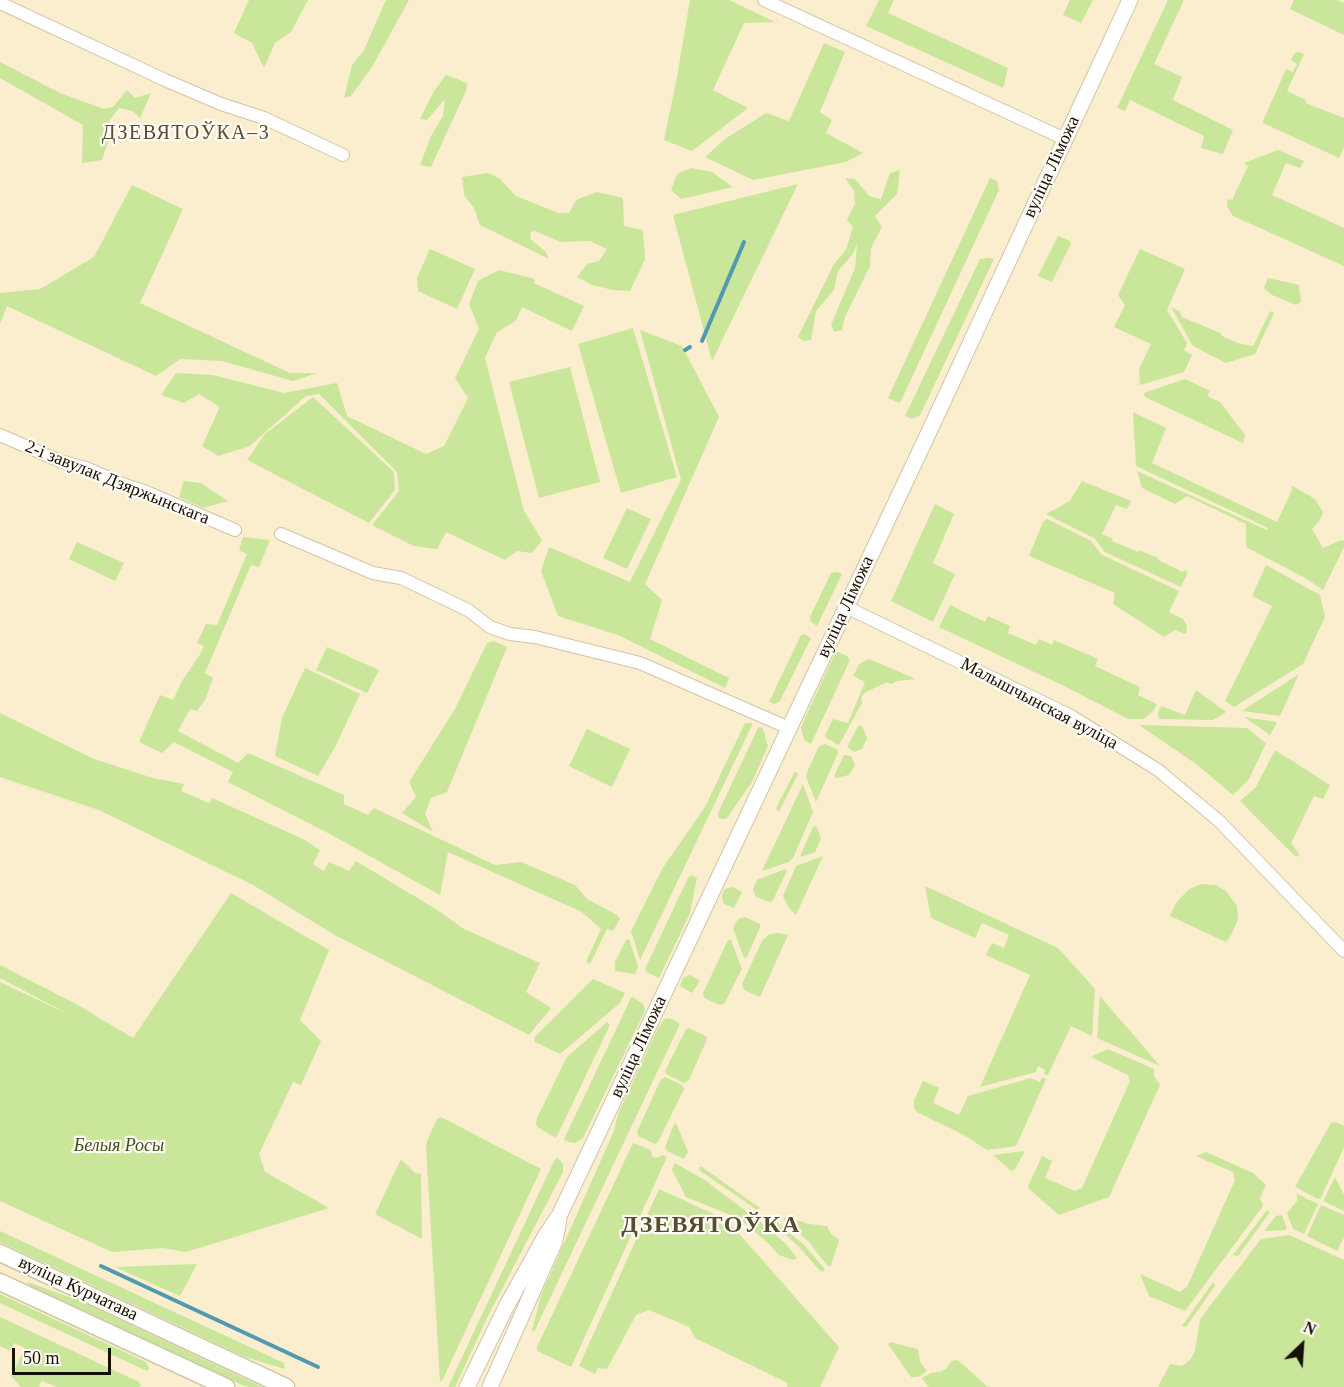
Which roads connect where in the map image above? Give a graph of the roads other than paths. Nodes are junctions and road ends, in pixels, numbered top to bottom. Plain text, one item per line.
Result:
1 (764, 0) edge
2 (1130, 0) edge
3 (0, 3) edge
4 (1065, 139) junction
5 (344, 155) dead end
6 (0, 435) edge
7 (235, 530) dead end
8 (281, 534) dead end
9 (846, 607) junction
10 (789, 728) junction
11 (1344, 951) edge
12 (560, 1214) junction
13 (0, 1253) edge
14 (0, 1282) edge
15 (226, 1387) edge
16 (286, 1387) edge
17 (468, 1387) edge
18 (490, 1387) edge

1 - 4 street
2 - 4 street, вуліца Ліможа
3 - 5 street
4 - 9 street, вуліца Ліможа
6 - 7 street, 2-і завулак Дзяржынскага
8 - 10 street
9 - 10 street, вуліца Ліможа
9 - 11 street, Малышчынская вуліца
10 - 12 street, вуліца Ліможа
12 - 17 street, вуліца Ліможа
12 - 18 street, вуліца Ліможа
13 - 16 main road, вуліца Курчатава
14 - 15 main road, вуліца Курчатава

